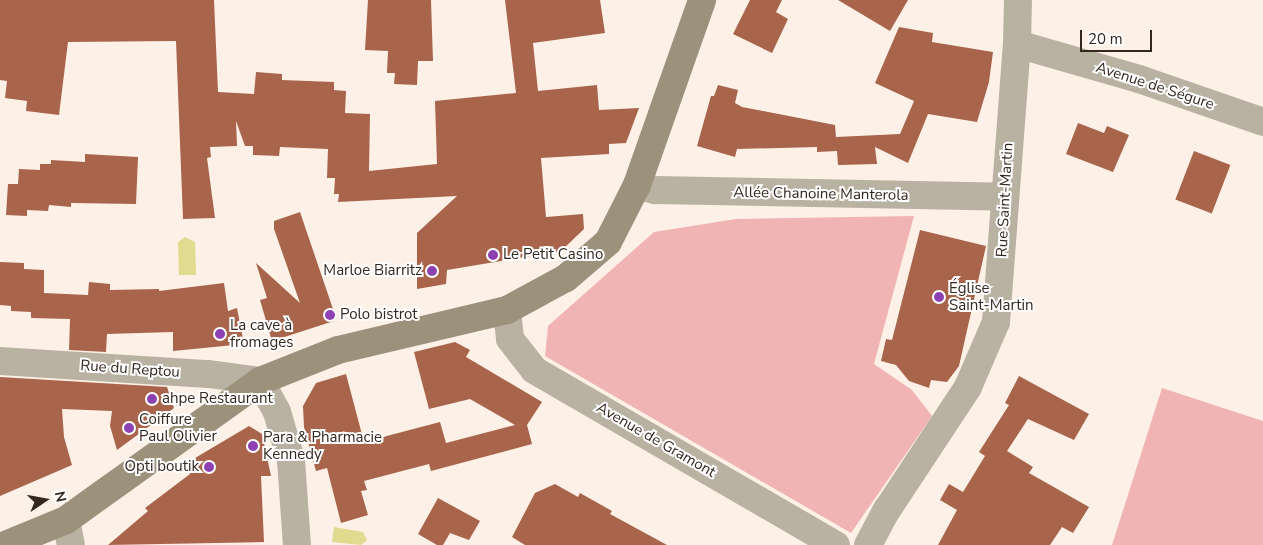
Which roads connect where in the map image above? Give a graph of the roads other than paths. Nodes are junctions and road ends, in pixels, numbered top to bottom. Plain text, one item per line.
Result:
1 (702, 0) edge
2 (1018, 0) edge
3 (1017, 44) junction
4 (1263, 122) edge
5 (637, 185) junction
6 (1005, 197) junction
7 (506, 310) junction
8 (0, 361) edge
9 (260, 381) junction
10 (69, 533) edge
11 (5, 545) edge
12 (297, 545) edge
13 (836, 545) edge
14 (868, 545) edge

1 - 5 street
2 - 3 street, Rue Saint-Martin
3 - 4 street, Avenue de Ségure
3 - 6 street, Rue Saint-Martin
5 - 6 street, Allée Chanoine Manterola
5 - 7 street
6 - 14 street, Rue Saint-Martin
7 - 9 street
7 - 13 street, Avenue de Gramont
8 - 9 street, Rue du Reptou
9 - 10 street
9 - 12 street
10 - 11 street

